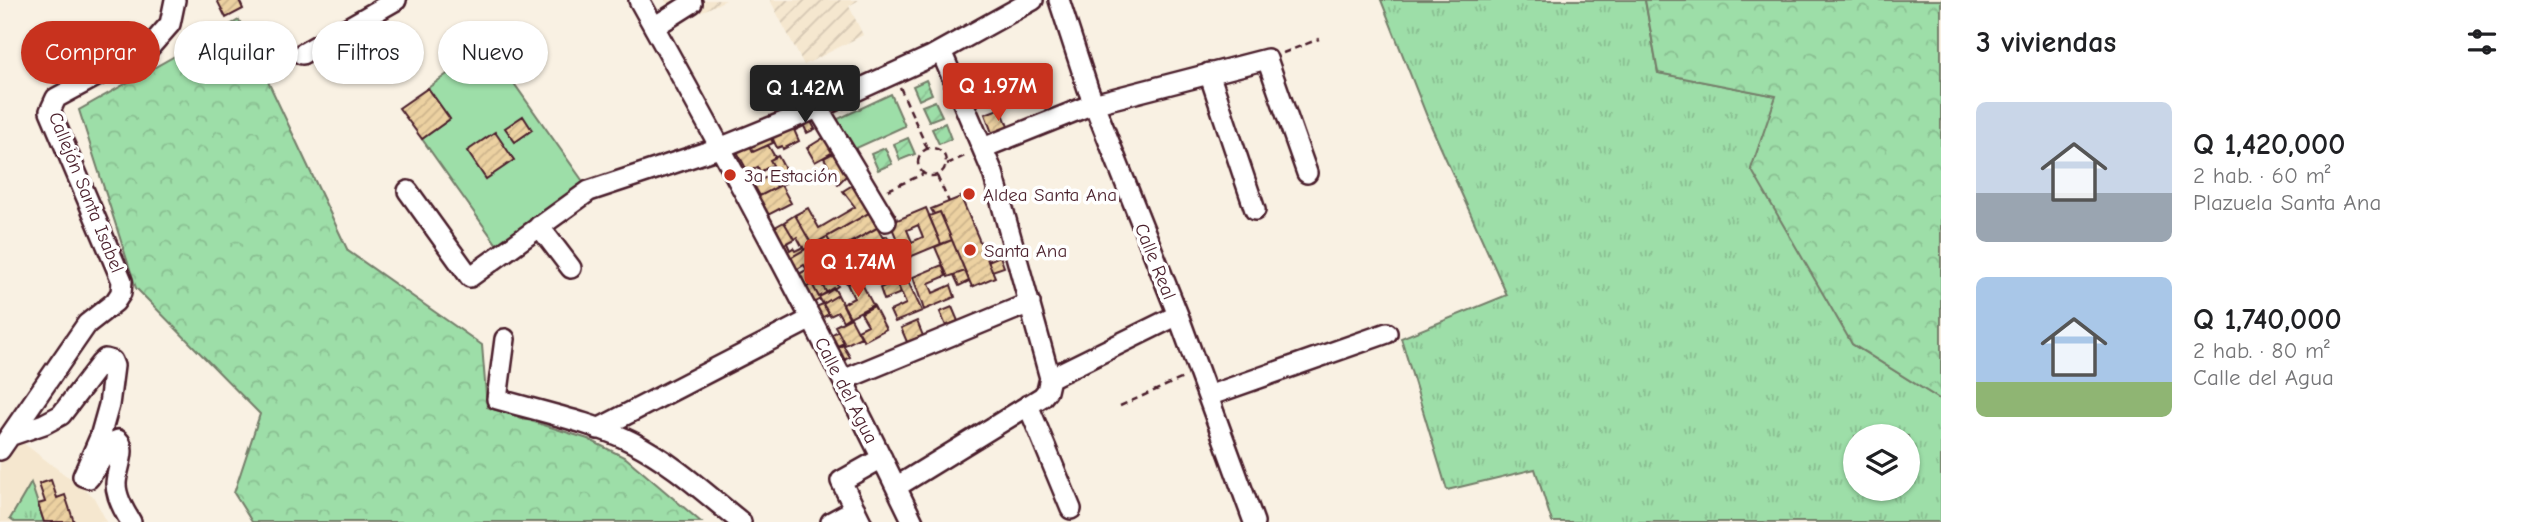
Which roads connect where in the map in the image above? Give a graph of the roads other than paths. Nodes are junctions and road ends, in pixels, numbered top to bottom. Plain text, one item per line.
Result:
1 (175, 0) edge
2 (396, 0) edge
3 (639, 0) edge
4 (1033, 0) edge
5 (1059, 0) edge
6 (692, 3) dead end
7 (654, 27) junction
8 (941, 51) junction
9 (302, 54) dead end
10 (1209, 73) junction
11 (1093, 104) junction
12 (818, 107) junction
13 (722, 147) junction
14 (983, 148) junction
15 (1307, 173) dead end
16 (408, 191) dead end
17 (1255, 210) dead end
18 (886, 221) dead end
19 (539, 226) junction
20 (570, 268) dead end
21 (1030, 303) junction
22 (1178, 315) junction
23 (811, 319) junction
24 (1387, 333) dead end
25 (505, 339) dead end
26 (1050, 378) junction
27 (843, 380) junction
28 (1208, 396) junction
29 (1028, 405) junction
30 (598, 429) junction
31 (6, 443) edge
32 (882, 458) junction
33 (896, 487) junction
34 (1070, 509) dead end
35 (858, 516) edge
36 (907, 520) edge
37 (131, 522) edge
38 (741, 522) edge
39 (831, 522) edge
40 (1254, 522) edge

1 - 31 street, Callejón Santa Isabel
2 - 9 street
3 - 7 street, Calle del Agua
4 - 8 street
5 - 11 street, Calle Real
6 - 7 street
7 - 13 street, Calle del Agua
8 - 12 street
8 - 14 street
10 - 11 street
10 - 15 street
10 - 17 street
11 - 14 street
11 - 22 street, Calle Real
12 - 13 street
12 - 18 street
13 - 19 street
13 - 23 street, Calle del Agua
14 - 21 street
16 - 19 street
19 - 20 street
21 - 26 street
21 - 27 street
22 - 26 street
22 - 28 street, Calle Real
23 - 27 street, Calle del Agua
23 - 30 street
24 - 28 street
25 - 30 street
26 - 29 street
27 - 32 street, Calle del Agua
28 - 40 street, Calle Real
29 - 33 street
29 - 34 street
30 - 38 street
31 - 37 street
32 - 33 street, Calle del Agua
32 - 35 street
33 - 36 street, Calle del Agua
35 - 39 street

